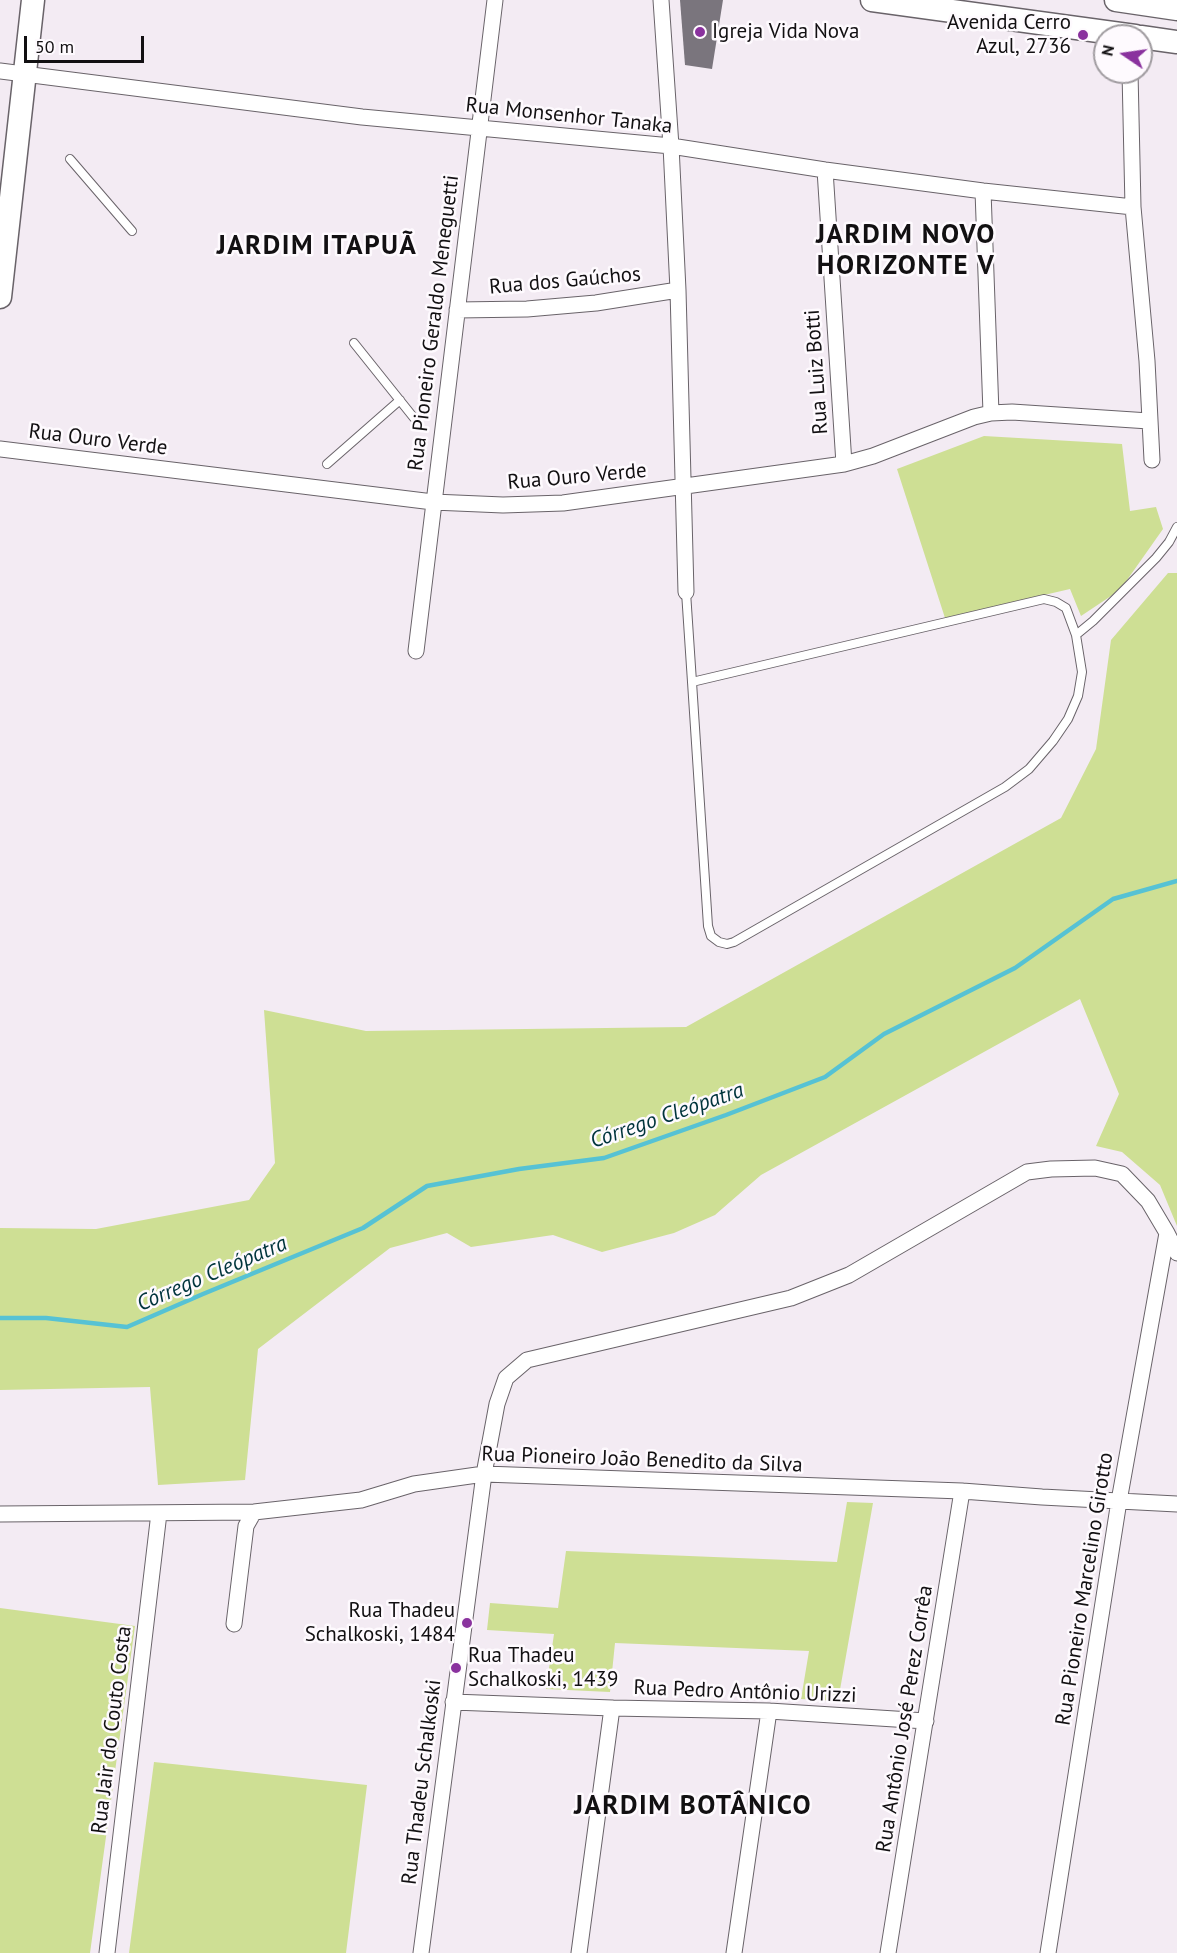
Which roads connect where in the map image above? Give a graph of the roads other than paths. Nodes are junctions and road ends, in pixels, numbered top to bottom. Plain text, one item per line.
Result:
1 (33, 0) edge
2 (495, 0) edge
3 (661, 0) edge
4 (872, 0) edge
5 (1116, 0) edge
6 (1177, 9) edge
7 (1093, 31) edge
8 (1153, 39) edge
9 (1177, 42) edge
10 (0, 71) edge
11 (24, 74) junction
12 (1130, 84) edge
13 (479, 128) junction
14 (671, 146) junction
15 (70, 159) dead end
16 (825, 170) junction
17 (983, 191) junction
18 (1133, 207) junction
19 (132, 231) dead end
20 (678, 290) junction
21 (0, 297) edge
22 (457, 310) junction
23 (354, 343) dead end
24 (400, 400) junction
25 (991, 413) junction
26 (414, 418) dead end
27 (1149, 421) junction
28 (0, 450) edge
29 (1152, 460) dead end
30 (327, 464) dead end
31 (844, 464) junction
32 (683, 487) junction
33 (433, 502) junction
34 (1177, 527) edge
35 (686, 592) joint
36 (1076, 635) junction
37 (416, 651) dead end
38 (692, 682) junction
39 (1167, 1233) junction
40 (1177, 1253) edge
41 (484, 1474) junction
42 (962, 1491) junction
43 (1119, 1500) junction
44 (1177, 1504) edge
45 (254, 1512) junction
46 (159, 1513) junction
47 (0, 1514) edge
48 (234, 1624) dead end
49 (453, 1702) junction
50 (612, 1708) junction
51 (769, 1711) junction
52 (926, 1721) junction
53 (107, 1953) edge
54 (421, 1953) edge
55 (579, 1953) edge
56 (734, 1953) edge
57 (888, 1953) edge
58 (1048, 1953) edge

1 - 11 main road
2 - 13 street, Rua Pioneiro Geraldo Meneguetti
3 - 14 street
4 - 7 main road
5 - 6 main road
8 - 9 main road
10 - 11 street, Rua Monsenhor Tanaka
11 - 13 street, Rua Monsenhor Tanaka
11 - 21 main road
12 - 18 street
13 - 14 street, Rua Monsenhor Tanaka
13 - 22 street, Rua Pioneiro Geraldo Meneguetti
14 - 16 street, Rua Monsenhor Tanaka
14 - 20 street
15 - 19 lane
16 - 17 street, Rua Monsenhor Tanaka
16 - 31 street, Rua Luiz Botti
17 - 18 street, Rua Monsenhor Tanaka
17 - 25 street
18 - 27 street
20 - 22 street, Rua dos Gaúchos
20 - 32 street
22 - 33 street, Rua Pioneiro Geraldo Meneguetti
23 - 24 lane
24 - 26 lane
24 - 30 lane
25 - 27 street, Rua Ouro Verde
25 - 31 street, Rua Ouro Verde
27 - 29 street
28 - 33 street, Rua Ouro Verde
31 - 32 street, Rua Ouro Verde
32 - 33 street, Rua Ouro Verde
32 - 35 street
33 - 37 street, Rua Pioneiro Geraldo Meneguetti
34 - 36 lane
35 - 38 lane
36 - 38 lane
36 - 38 lane
39 - 40 street, Rua Thadeu Schalkoski
39 - 41 street, Rua Thadeu Schalkoski
39 - 43 street, Rua Pioneiro Marcelino Girotto
41 - 42 street, Rua Pioneiro João Benedito da Silva
41 - 45 street, Rua Pioneiro João Benedito da Silva
41 - 49 street, Rua Thadeu Schalkoski
42 - 43 street, Rua Pioneiro João Benedito da Silva
42 - 52 street, Rua Antônio José Perez Corrêa
43 - 44 street, Rua Pioneiro João Benedito da Silva
43 - 58 street, Rua Pioneiro Marcelino Girotto
45 - 46 street, Rua Pioneiro João Benedito da Silva
45 - 48 street
46 - 47 street, Rua Pioneiro João Benedito da Silva
46 - 53 street, Rua Jair do Couto Costa
49 - 50 street, Rua Pedro Antônio Urizzi
49 - 54 street, Rua Thadeu Schalkoski
50 - 51 street, Rua Pedro Antônio Urizzi
50 - 55 street
51 - 52 street, Rua Pedro Antônio Urizzi
51 - 56 street
52 - 57 street, Rua Antônio José Perez Corrêa

